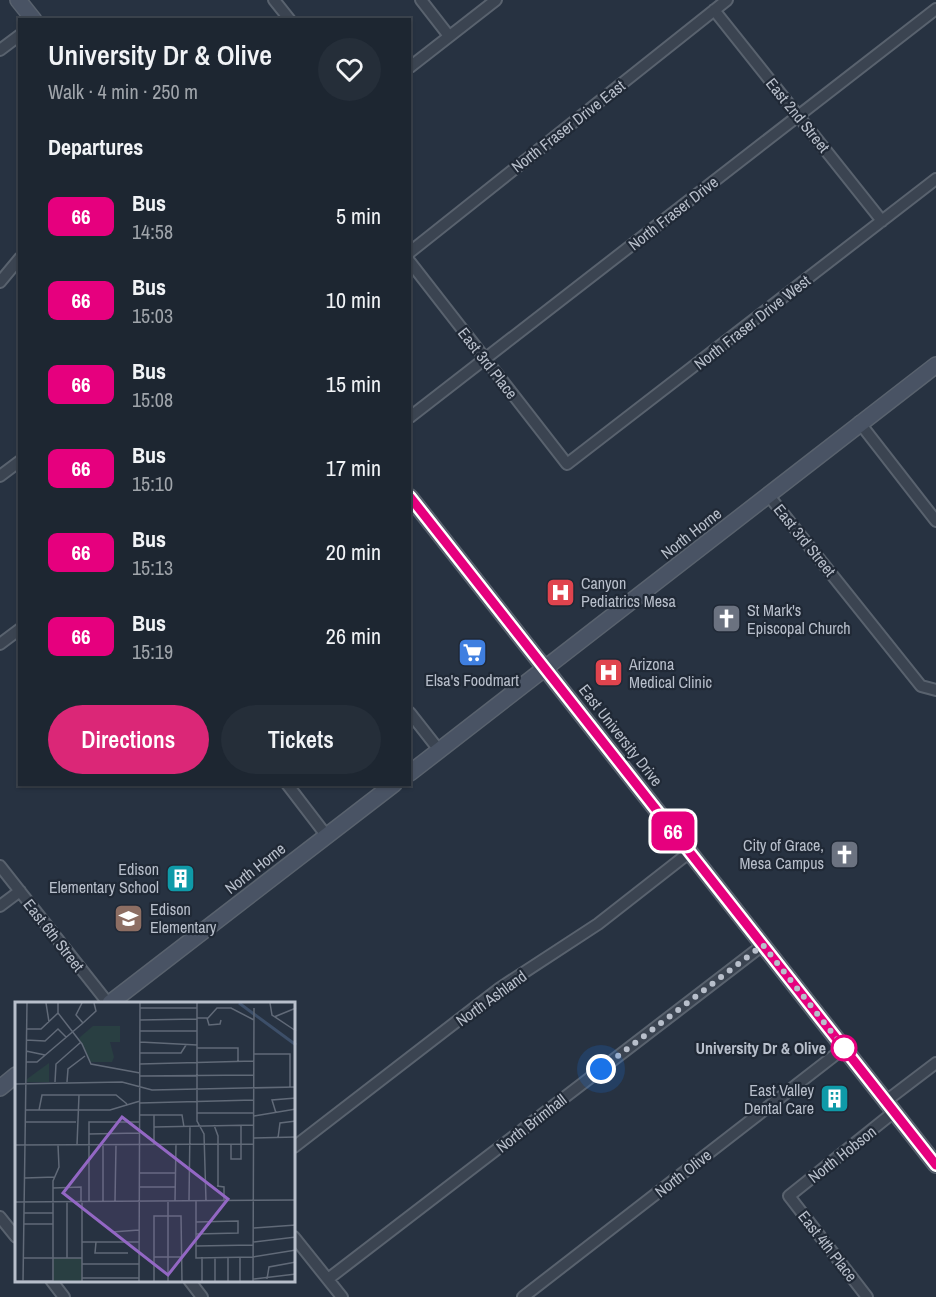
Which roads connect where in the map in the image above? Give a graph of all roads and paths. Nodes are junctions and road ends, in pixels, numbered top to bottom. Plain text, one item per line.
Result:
1 (18, 0) edge
2 (274, 0) edge
3 (421, 0) edge
4 (496, 0) edge
5 (727, 0) edge
6 (714, 9) junction
7 (936, 9) edge
8 (32, 18) edge
9 (288, 18) edge
10 (18, 36) edge
11 (449, 36) junction
12 (0, 50) edge
13 (411, 66) edge
14 (799, 116) junction
15 (936, 179) edge
16 (882, 221) junction
17 (411, 251) edge
18 (18, 260) edge
19 (411, 263) edge
20 (0, 282) edge
21 (485, 359) junction
22 (936, 365) edge
23 (411, 416) edge
24 (859, 422) junction
25 (18, 462) edge
26 (567, 464) joint
27 (0, 476) edge
28 (769, 496) junction
29 (411, 498) edge
30 (936, 520) edge
31 (18, 630) edge
32 (0, 644) edge
33 (546, 668) junction
34 (936, 690) edge
35 (411, 714) edge
36 (439, 750) junction
37 (411, 772) edge
38 (289, 786) edge
39 (391, 786) edge
40 (326, 835) junction
41 (690, 852) junction
42 (0, 866) edge
43 (20, 891) junction
44 (0, 906) edge
45 (763, 945) junction
46 (108, 1002) edge
47 (110, 1002) edge
48 (844, 1048) junction
49 (936, 1063) edge
50 (15, 1076) edge
51 (0, 1088) edge
52 (890, 1106) junction
53 (296, 1145) edge
54 (936, 1165) edge
55 (789, 1196) joint
56 (0, 1216) edge
57 (15, 1236) edge
58 (296, 1239) edge
59 (328, 1279) junction
60 (52, 1282) edge
61 (190, 1282) edge
62 (64, 1297) edge
63 (202, 1297) edge
64 (342, 1297) edge
65 (523, 1297) edge
66 (867, 1297) edge

1 - 8 street
2 - 9 street
3 - 11 street
4 - 11 street
5 - 6 street, North Fraser Drive East
6 - 14 street, East 2nd Street
6 - 17 street, North Fraser Drive East
7 - 14 street, North Fraser Drive
10 - 12 street
11 - 13 street
14 - 16 street, East 2nd Street
14 - 21 street, North Fraser Drive
15 - 16 street, North Fraser Drive West
16 - 26 street, North Fraser Drive West
18 - 20 street
19 - 21 street, East 3rd Place
21 - 23 street, North Fraser Drive
21 - 26 street, East 3rd Place
22 - 24 street, North Horne
24 - 28 street, North Horne
24 - 30 street
25 - 27 street
28 - 33 street, North Horne
28 - 34 street, East 3rd Street
29 - 33 street, East University Drive
31 - 32 street
33 - 36 street, North Horne
33 - 41 street, East University Drive
35 - 36 street
36 - 37 street, North Horne
38 - 40 street
39 - 40 street, North Horne
40 - 47 street, North Horne
41 - 45 street, East University Drive
41 - 53 street, North Ashland
42 - 43 street, East 6th Street
43 - 44 street
43 - 46 street, East 6th Street
45 - 48 street, East University Drive
45 - 59 street, North Brimhall
48 - 52 street, East University Drive
48 - 65 street, North Olive
49 - 52 street, North Hobson
50 - 51 street
52 - 54 street, East University Drive
52 - 55 street, North Hobson
55 - 66 street, East 4th Place
56 - 57 street
58 - 59 street
59 - 64 street
60 - 62 street
61 - 63 street

